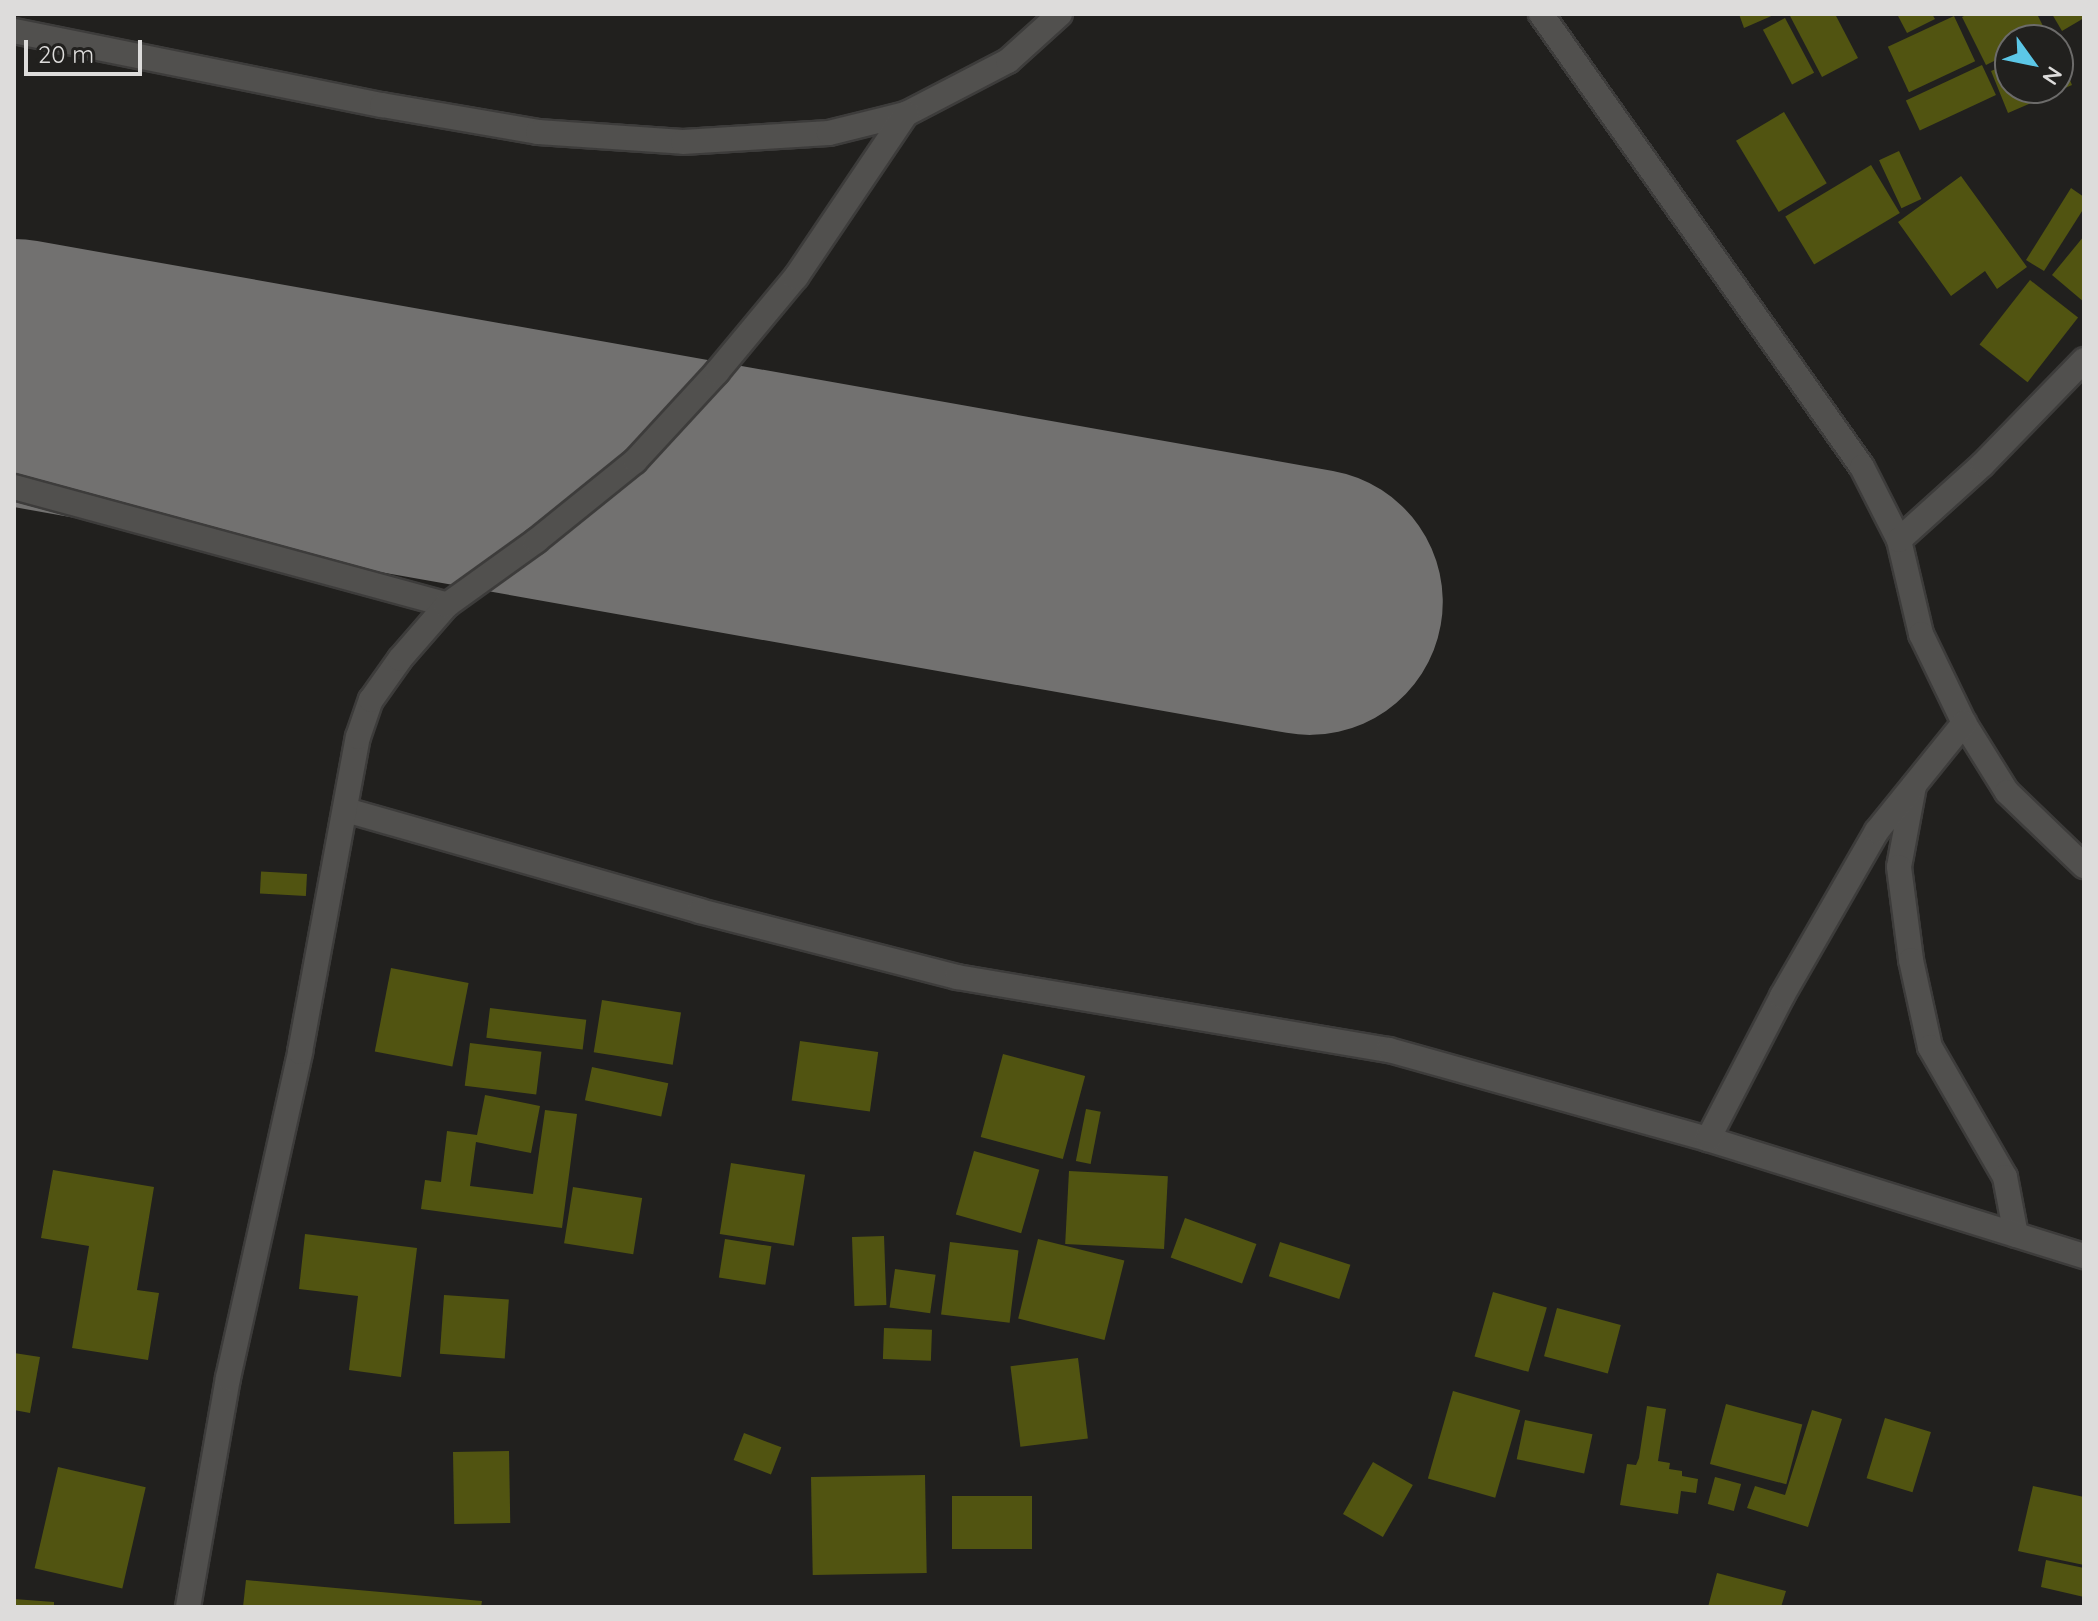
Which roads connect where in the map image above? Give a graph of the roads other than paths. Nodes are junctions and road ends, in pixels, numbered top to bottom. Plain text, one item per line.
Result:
1 (1060, 14) edge
2 (1541, 14) edge
3 (14, 31) edge
4 (906, 114) junction
5 (2084, 360) edge
6 (14, 487) edge
7 (1899, 540) junction
8 (447, 605) junction
9 (1964, 723) junction
10 (1915, 784) junction
11 (346, 810) junction
12 (2084, 866) edge
13 (1708, 1139) junction
14 (2016, 1235) junction
15 (2084, 1256) edge
16 (188, 1607) edge

1 - 4 street
2 - 7 street
3 - 4 street
4 - 8 street
5 - 7 street
6 - 8 street
7 - 9 street
8 - 11 street
9 - 10 street
9 - 12 street
10 - 13 street
10 - 14 street
11 - 13 street
11 - 16 street
13 - 14 street
14 - 15 street

